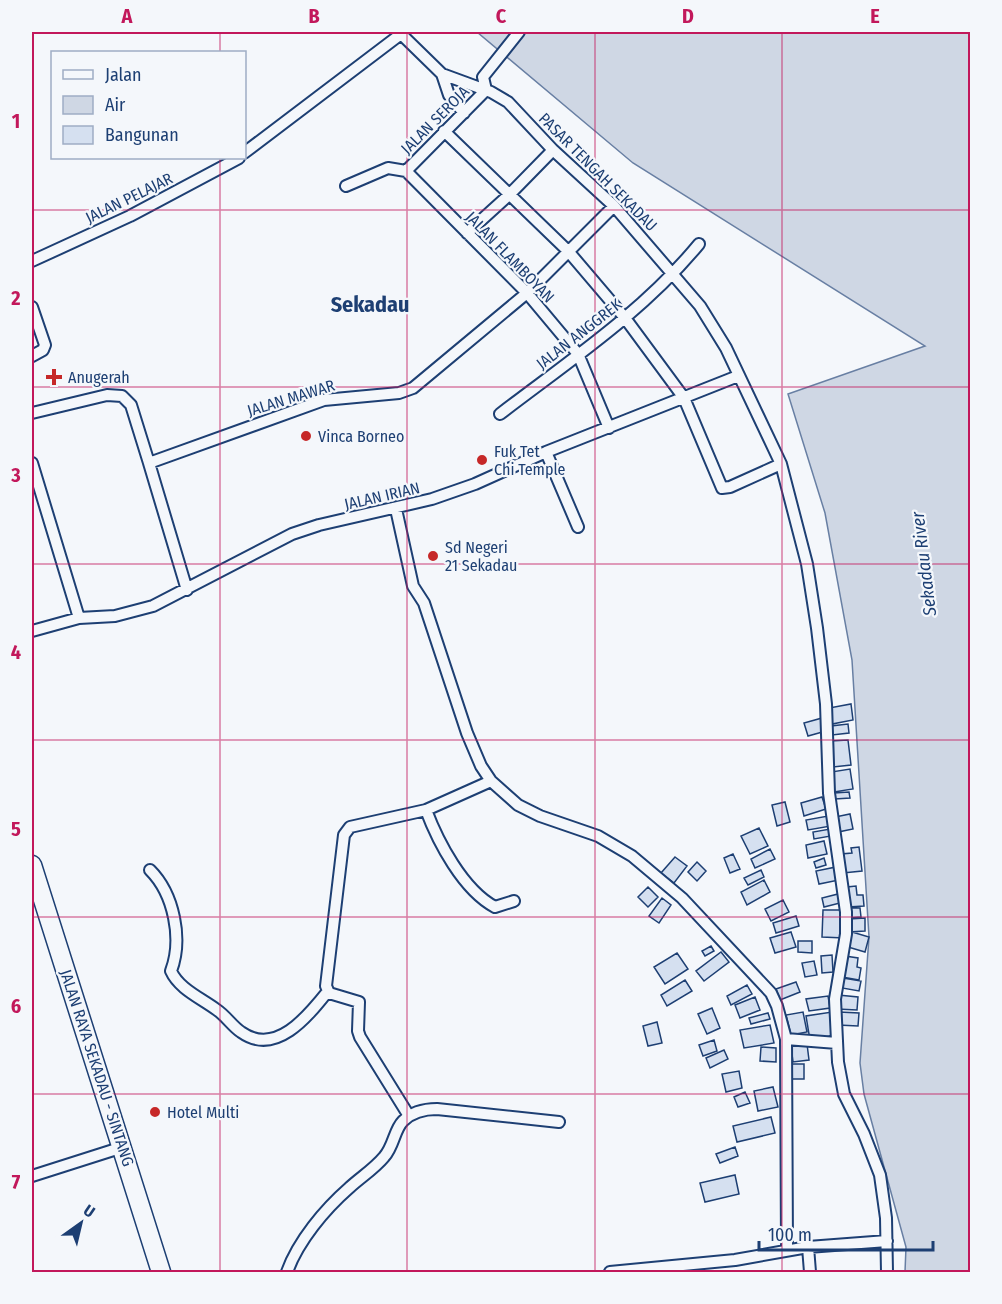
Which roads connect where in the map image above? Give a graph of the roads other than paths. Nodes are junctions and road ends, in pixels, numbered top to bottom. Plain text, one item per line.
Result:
1 (519, 32) edge
2 (400, 33) edge
3 (441, 74) junction
4 (486, 90) junction
5 (464, 113) junction
6 (444, 131) junction
7 (553, 150) junction
8 (246, 151) edge
9 (236, 159) edge
10 (406, 171) junction
11 (346, 186) dead end
12 (509, 195) junction
13 (614, 206) junction
14 (467, 233) junction
15 (699, 244) dead end
16 (568, 251) junction
17 (32, 261) edge
18 (674, 274) junction
19 (527, 293) junction
20 (32, 307) edge
21 (625, 318) junction
22 (578, 354) junction
23 (32, 356) edge
24 (738, 376) junction
25 (684, 398) junction
26 (32, 413) edge
27 (500, 414) dead end
28 (609, 428) junction
29 (546, 452) junction
30 (32, 463) edge
31 (149, 463) junction
32 (781, 464) junction
33 (396, 509) junction
34 (578, 526) dead end
35 (187, 590) junction
36 (79, 618) junction
37 (32, 631) edge
38 (491, 781) junction
39 (426, 810) junction
40 (32, 865) edge
41 (150, 870) dead end
42 (514, 901) dead end
43 (328, 991) junction
44 (786, 1039) junction
45 (837, 1043) junction
46 (409, 1116) junction
47 (559, 1122) dead end
48 (123, 1147) junction
49 (32, 1176) edge
50 (887, 1241) junction
51 (808, 1246) junction
52 (788, 1249) junction
53 (161, 1272) edge
54 (287, 1272) edge
55 (610, 1272) edge
56 (810, 1272) edge
57 (887, 1272) edge

1 - 4 street
2 - 3 street
2 - 8 street
3 - 4 street, PASAR TENGAH SEKADAU
3 - 5 street
4 - 5 street, JALAN SEROJA
4 - 7 street, PASAR TENGAH SEKADAU
5 - 6 street, JALAN SEROJA
6 - 10 street, JALAN SEROJA
6 - 12 street
7 - 12 street
7 - 13 street, PASAR TENGAH SEKADAU
9 - 17 street, JALAN PELAJAR
10 - 11 street
10 - 14 street, JALAN FLAMBOYAN
12 - 14 street
12 - 16 street
13 - 16 street, JALAN MAWAR
13 - 18 street, PASAR TENGAH SEKADAU
14 - 19 street, JALAN FLAMBOYAN
15 - 18 street, JALAN ANGGREK
16 - 19 street, JALAN MAWAR
16 - 21 street
18 - 21 street, JALAN ANGGREK
18 - 24 street, PASAR TENGAH SEKADAU
19 - 22 street, JALAN FLAMBOYAN
19 - 31 street, JALAN MAWAR
20 - 23 street
21 - 22 street, JALAN ANGGREK
21 - 25 street
22 - 27 street, JALAN ANGGREK
22 - 28 street, JALAN FLAMBOYAN
24 - 25 street, JALAN IRIAN
24 - 32 street, PASAR TENGAH SEKADAU
25 - 28 street, JALAN IRIAN
25 - 32 street
26 - 31 street
28 - 29 street, JALAN IRIAN
29 - 33 street, JALAN IRIAN
29 - 34 street
30 - 36 street
31 - 35 street
32 - 45 street, PASAR TENGAH SEKADAU
33 - 35 street, JALAN IRIAN
33 - 38 street
35 - 36 street, JALAN IRIAN
36 - 37 street, JALAN IRIAN
38 - 39 street
38 - 44 street
39 - 42 street
39 - 43 street
40 - 48 highway, JALAN RAYA SEKADAU - SINTANG
41 - 43 street
43 - 46 street
44 - 45 street
44 - 52 street
45 - 50 street, PASAR TENGAH SEKADAU
46 - 47 street
46 - 54 street
48 - 49 street
48 - 53 highway, JALAN RAYA SEKADAU - SINTANG
50 - 51 street
50 - 57 street, PASAR TENGAH SEKADAU
51 - 52 street
51 - 56 street
52 - 55 street

